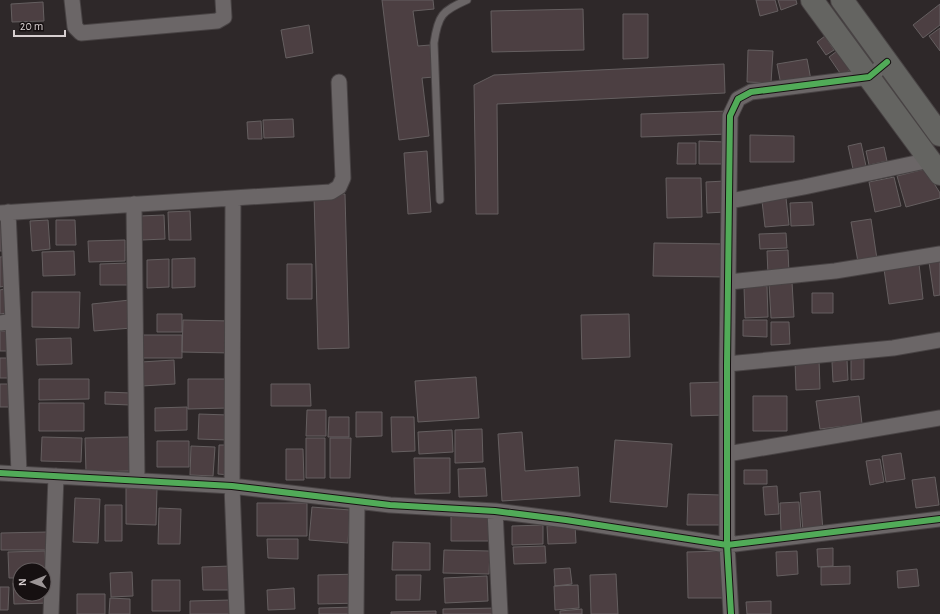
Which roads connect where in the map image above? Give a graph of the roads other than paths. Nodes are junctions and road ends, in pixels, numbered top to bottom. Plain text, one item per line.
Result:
1 (72, 0) edge
2 (223, 0) edge
3 (467, 0) edge
4 (812, 0) edge
5 (842, 0) edge
6 (887, 62) junction
7 (869, 77) junction
8 (338, 82) dead end
9 (940, 135) edge
10 (935, 167) edge
11 (233, 198) junction
12 (440, 200) dead end
13 (730, 201) junction
14 (134, 204) junction
15 (4, 213) edge
16 (940, 254) edge
17 (729, 282) junction
18 (6, 322) edge
19 (940, 340) edge
20 (727, 364) junction
21 (940, 418) edge
22 (727, 454) junction
23 (0, 473) edge
24 (19, 474) junction
25 (56, 476) junction
26 (137, 480) junction
27 (232, 486) junction
28 (357, 501) junction
29 (495, 511) junction
30 (940, 519) edge
31 (727, 545) junction
32 (51, 614) edge
33 (237, 614) edge
34 (356, 614) edge
35 (500, 614) edge
36 (731, 614) edge

1 - 2 street
3 - 12 lane
4 - 7 main road
5 - 6 main road
6 - 7 street
6 - 9 main road
7 - 10 main road
7 - 13 street
8 - 11 street
10 - 13 street
11 - 14 street
11 - 27 street
13 - 17 street
14 - 15 street
14 - 26 street
15 - 18 street
16 - 17 street
17 - 20 street
18 - 24 street
19 - 20 street
20 - 22 street
21 - 22 street
22 - 31 street
23 - 24 street
24 - 25 street
25 - 26 street
25 - 32 street
26 - 27 street
27 - 28 street
27 - 33 street
28 - 29 street
28 - 34 street
29 - 31 street
29 - 35 street
30 - 31 street
31 - 36 street

